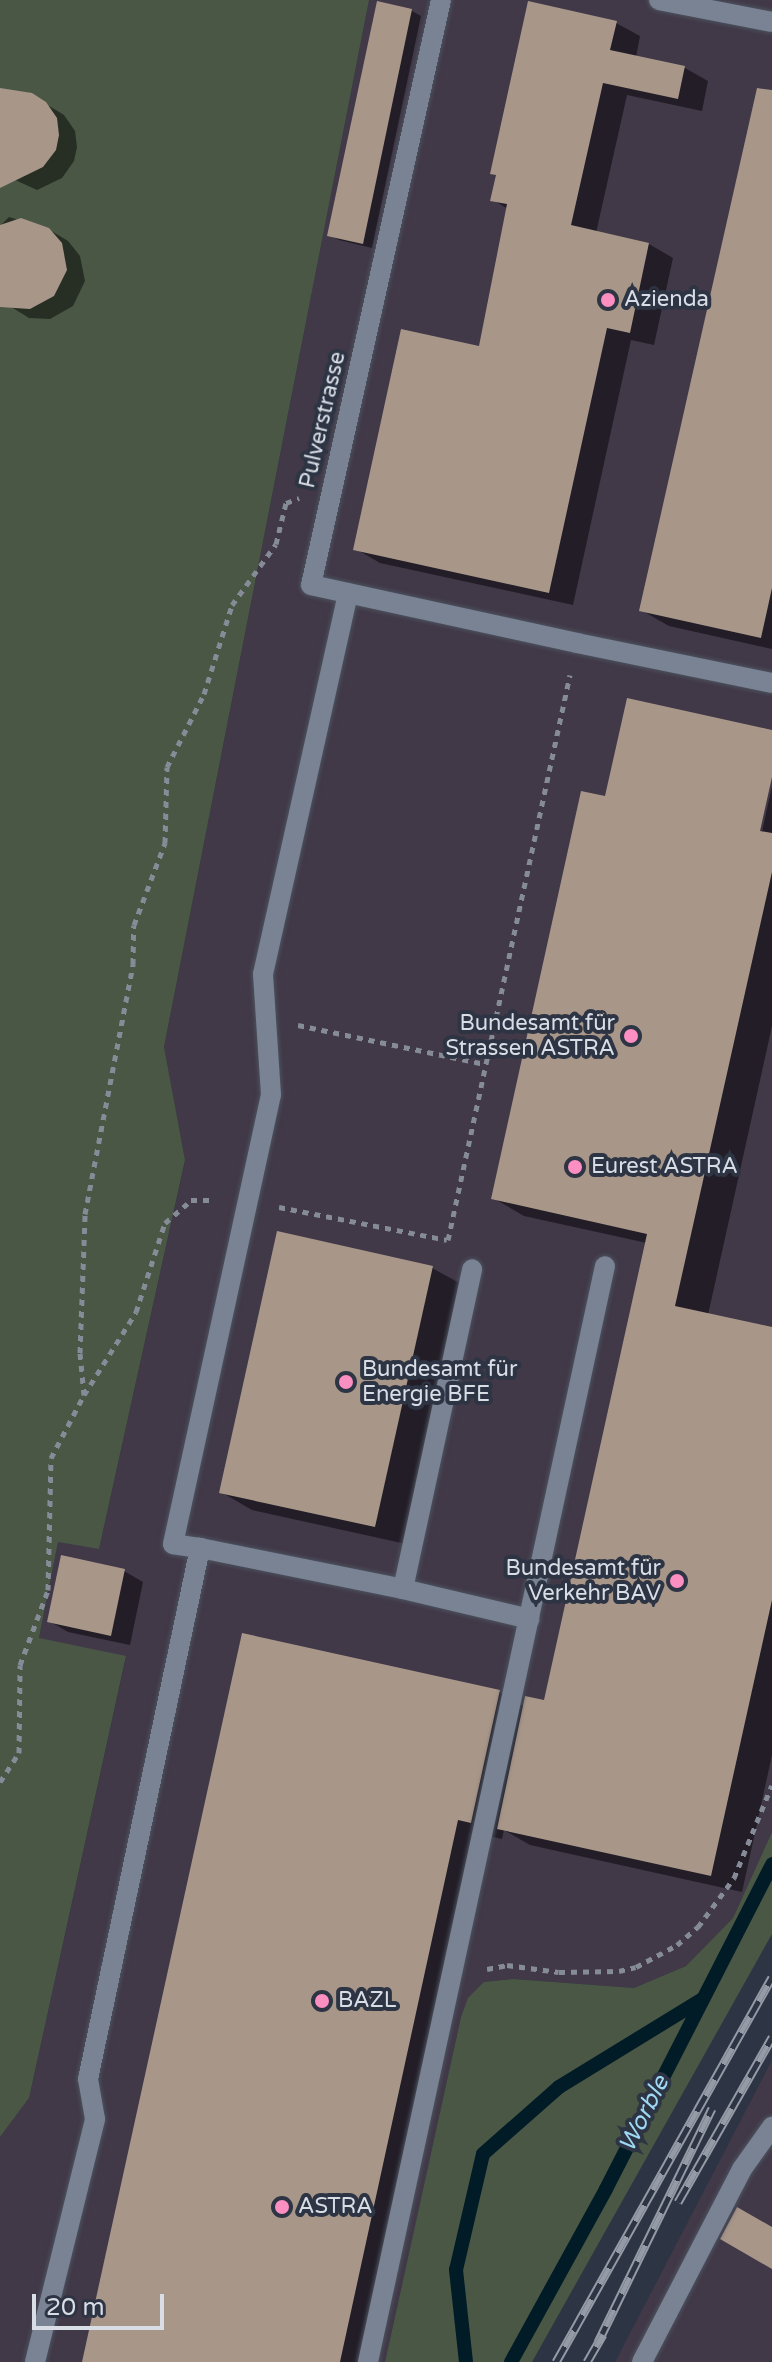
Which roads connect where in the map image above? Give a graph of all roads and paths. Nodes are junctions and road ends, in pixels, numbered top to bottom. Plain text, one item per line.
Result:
1 (441, 0) edge
2 (659, 0) edge
3 (772, 22) edge
4 (286, 503) dead end
5 (348, 593) junction
6 (577, 643) junction
7 (772, 683) edge
8 (266, 1019) junction
9 (485, 1064) junction
10 (249, 1201) junction
11 (447, 1240) junction
12 (605, 1266) dead end
13 (472, 1269) joint
14 (84, 1395) junction
15 (200, 1548) junction
16 (403, 1589) junction
17 (530, 1619) junction
18 (0, 1782) edge
19 (772, 1785) edge
20 (452, 1987) junction
21 (772, 2127) edge
22 (35, 2362) edge
23 (368, 2362) edge
24 (642, 2362) edge

1 - 5 street, Pulverstrasse
2 - 3 street
4 - 14 path
5 - 6 street, Pulverstrasse
5 - 8 street
6 - 7 street, Pulverstrasse
6 - 9 path
8 - 9 path
8 - 10 street
9 - 11 path
10 - 11 path
10 - 14 path
10 - 15 street
11 - 13 path
12 - 17 street
13 - 16 street
14 - 18 path
15 - 16 street
15 - 22 street
16 - 17 street
17 - 20 street
19 - 20 path
20 - 23 street
21 - 24 street

